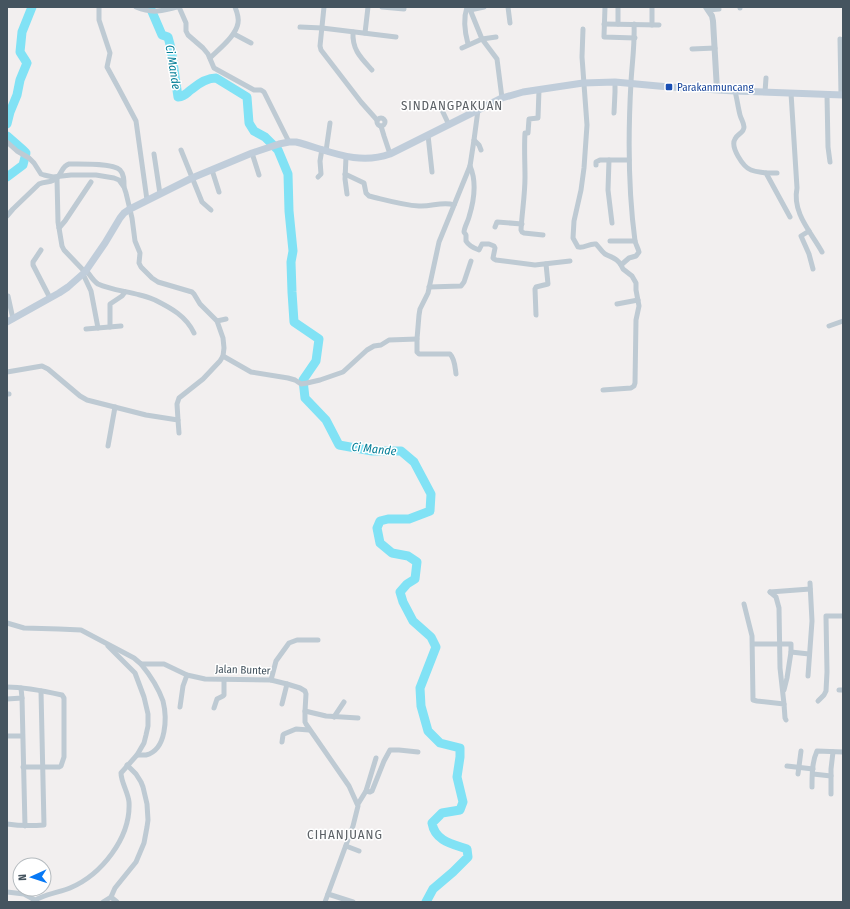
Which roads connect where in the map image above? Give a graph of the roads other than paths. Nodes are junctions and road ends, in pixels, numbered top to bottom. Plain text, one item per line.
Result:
1 (99, 7) edge
2 (136, 7) edge
3 (178, 7) edge
4 (235, 7) edge
5 (324, 7) edge
6 (368, 7) edge
7 (382, 7) edge
8 (484, 7) edge
9 (508, 7) edge
10 (605, 7) edge
11 (618, 7) edge
12 (652, 7) edge
13 (469, 8) edge
14 (707, 8) edge
15 (719, 9) dead end
16 (404, 10) dead end
17 (510, 23) dead end
18 (604, 24) junction
19 (618, 24) junction
20 (634, 24) junction
21 (652, 25) junction
22 (659, 25) dead end
23 (300, 27) dead end
24 (322, 28) junction
25 (583, 29) dead end
26 (353, 32) junction
27 (365, 33) junction
28 (234, 34) junction
29 (396, 37) dead end
30 (496, 37) dead end
31 (635, 38) junction
32 (482, 39) junction
33 (840, 39) dead end
34 (251, 43) dead end
35 (468, 44) junction
36 (462, 48) dead end
37 (715, 48) junction
38 (692, 49) dead end
39 (210, 58) junction
40 (372, 70) dead end
41 (766, 78) dead end
42 (615, 82) junction
43 (583, 83) junction
44 (630, 83) junction
45 (539, 90) junction
46 (717, 90) junction
47 (735, 91) junction
48 (765, 92) junction
49 (791, 93) junction
50 (827, 95) junction
51 (842, 95) edge
52 (502, 98) junction
53 (441, 108) dead end
54 (478, 110) junction
55 (614, 113) dead end
56 (330, 123) dead end
57 (449, 125) junction
58 (428, 135) junction
59 (474, 140) junction
60 (7, 142) edge
61 (289, 142) junction
62 (181, 150) dead end
63 (324, 150) junction
64 (481, 150) dead end
65 (252, 153) junction
66 (154, 154) dead end
67 (390, 154) junction
68 (346, 156) junction
69 (609, 160) junction
70 (629, 160) junction
71 (830, 162) dead end
72 (596, 165) dead end
73 (470, 166) junction
74 (212, 170) junction
75 (432, 172) dead end
76 (766, 173) junction
77 (777, 173) dead end
78 (345, 174) junction
79 (259, 175) dead end
80 (318, 177) dead end
81 (58, 178) junction
82 (192, 178) junction
83 (91, 182) dead end
84 (124, 187) junction
85 (219, 192) dead end
86 (160, 194) junction
87 (347, 194) dead end
88 (147, 200) junction
89 (454, 205) junction
90 (130, 209) junction
91 (211, 210) dead end
92 (7, 216) edge
93 (790, 217) dead end
94 (612, 223) dead end
95 (522, 224) junction
96 (495, 227) dead end
97 (59, 228) junction
98 (809, 231) junction
99 (543, 235) dead end
100 (610, 241) dead end
101 (635, 241) junction
102 (41, 250) dead end
103 (822, 252) dead end
104 (471, 261) dead end
105 (570, 261) dead end
106 (546, 264) junction
107 (620, 265) junction
108 (814, 269) dead end
109 (84, 272) junction
110 (429, 288) junction
111 (124, 292) junction
112 (8, 296) edge
113 (50, 298) junction
114 (638, 300) junction
115 (617, 304) dead end
116 (536, 315) dead end
117 (226, 318) dead end
118 (843, 320) edge
119 (10, 321) edge
120 (217, 321) junction
121 (120, 326) dead end
122 (829, 326) dead end
123 (110, 327) junction
124 (98, 328) junction
125 (86, 329) dead end
126 (194, 333) dead end
127 (417, 339) junction
128 (223, 356) junction
129 (7, 372) edge
130 (456, 374) dead end
131 (603, 390) dead end
132 (115, 407) junction
133 (178, 420) junction
134 (179, 433) dead end
135 (108, 446) dead end
136 (810, 583) dead end
137 (810, 590) junction
138 (744, 604) dead end
139 (843, 616) edge
140 (7, 623) edge
141 (318, 640) dead end
142 (104, 642) junction
143 (780, 643) junction
144 (753, 644) junction
145 (791, 652) junction
146 (809, 654) junction
147 (141, 664) junction
148 (187, 675) junction
149 (808, 676) dead end
150 (224, 680) junction
151 (271, 680) junction
152 (287, 684) junction
153 (7, 687) edge
154 (22, 688) junction
155 (41, 691) junction
156 (782, 695) junction
157 (22, 698) junction
158 (7, 699) edge
159 (818, 701) dead end
160 (344, 702) dead end
161 (282, 704) dead end
162 (784, 704) junction
163 (180, 707) dead end
164 (214, 708) dead end
165 (305, 711) junction
166 (334, 717) junction
167 (358, 718) dead end
168 (786, 720) dead end
169 (309, 730) junction
170 (7, 736) edge
171 (22, 736) junction
172 (282, 742) dead end
173 (802, 751) dead end
174 (418, 752) dead end
175 (833, 752) junction
176 (843, 752) edge
177 (137, 755) junction
178 (376, 758) dead end
179 (127, 765) junction
180 (787, 766) dead end
181 (23, 767) junction
182 (43, 768) junction
183 (799, 768) junction
184 (813, 771) junction
185 (798, 774) dead end
186 (831, 776) junction
187 (812, 787) dead end
188 (366, 791) junction
189 (831, 794) dead end
190 (358, 804) junction
191 (7, 824) edge
192 (25, 826) junction
193 (346, 846) junction
194 (359, 850) dead end
195 (7, 892) edge
196 (328, 894) junction
197 (111, 897) junction
198 (34, 901) edge
199 (103, 902) edge
200 (117, 902) edge
201 (325, 902) edge
202 (353, 902) edge

1 - 88 street
2 - 3 street
3 - 39 street
4 - 28 street
5 - 24 street
6 - 27 street
7 - 16 street
8 - 13 street
9 - 17 street
10 - 18 street
11 - 19 street
12 - 21 street
13 - 32 street
13 - 35 street
14 - 15 street
14 - 37 street
18 - 19 street
18 - 31 street
19 - 20 street
20 - 21 street
20 - 31 street
21 - 22 street
23 - 24 street
24 - 26 street
24 - 67 street
25 - 43 street
26 - 27 street
26 - 40 street
27 - 29 street
28 - 34 street
28 - 39 street
30 - 32 street
31 - 44 street
32 - 35 street
32 - 52 street
33 - 51 street
35 - 36 street
37 - 38 street
37 - 46 street
39 - 61 street
41 - 48 street
42 - 43 main road
42 - 44 main road
42 - 55 street
43 - 45 main road
43 - 107 street
44 - 46 main road
44 - 70 street
45 - 52 main road
45 - 95 street
46 - 47 main road
47 - 48 main road
47 - 76 street
48 - 49 main road
49 - 50 main road
49 - 98 street
50 - 51 main road
50 - 71 street
52 - 54 main road
53 - 57 street
54 - 57 main road
54 - 59 street
56 - 63 street
57 - 58 main road
58 - 67 main road
58 - 75 street
59 - 64 street
59 - 73 street
60 - 81 street
61 - 63 main road
61 - 65 main road
62 - 82 street
63 - 68 main road
63 - 80 street
65 - 74 main road
65 - 79 street
66 - 86 street
67 - 68 main road
68 - 78 street
69 - 70 street
69 - 72 street
69 - 94 street
70 - 101 street
73 - 89 street
73 - 106 street
74 - 82 main road
74 - 85 street
76 - 77 street
76 - 93 street
78 - 87 street
78 - 89 street
81 - 84 street
81 - 84 street
81 - 92 street
81 - 97 street
82 - 86 main road
82 - 91 street
83 - 97 street
84 - 90 street
86 - 88 main road
88 - 90 main road
89 - 110 street
90 - 109 main road
90 - 120 street
95 - 96 street
95 - 99 street
97 - 109 street
98 - 103 street
98 - 108 street
100 - 101 street
101 - 107 street
102 - 113 street
104 - 110 street
105 - 106 street
106 - 116 street
107 - 114 street
109 - 111 street
109 - 113 main road
109 - 124 street
110 - 127 street
111 - 123 street
111 - 126 street
112 - 119 street
113 - 119 main road
114 - 115 street
114 - 131 street
117 - 120 street
118 - 122 street
120 - 128 street
121 - 123 street
123 - 124 street
124 - 125 street
127 - 128 street
127 - 130 street
128 - 133 street
129 - 132 street
132 - 133 street
132 - 135 street
133 - 134 street
136 - 137 street
137 - 143 street
137 - 146 street
138 - 144 street
139 - 159 street
140 - 142 street
141 - 151 street
142 - 147 street
142 - 177 street
143 - 144 street
143 - 145 street
143 - 156 street
144 - 162 street
145 - 146 street
145 - 156 street
146 - 149 street
147 - 148 street, Jalan Bunter
147 - 177 street
148 - 150 street, Jalan Bunter
148 - 163 street
150 - 151 street, Jalan Bunter
150 - 164 street
151 - 152 street, Jalan Bunter
152 - 161 street
152 - 165 street, Jalan Bunter
153 - 154 street
154 - 155 street
154 - 157 street
155 - 182 street
155 - 182 street
156 - 162 street
157 - 158 street
157 - 171 street
160 - 166 street
162 - 168 street
165 - 166 street
165 - 169 street, Jalan Bunter
166 - 167 street
169 - 172 street
169 - 190 street, Jalan Bunter
170 - 171 street
171 - 181 street
173 - 183 street
174 - 188 street
175 - 176 street
175 - 184 street
175 - 186 street
177 - 179 street
178 - 188 street
179 - 197 street
179 - 198 street
180 - 183 street
181 - 182 street
181 - 192 street
182 - 192 street
183 - 184 street
183 - 185 street
184 - 186 street
184 - 187 street
186 - 189 street
188 - 190 street
190 - 193 street
191 - 192 street
193 - 194 street
193 - 196 street
195 - 198 street
196 - 201 street
196 - 202 street
197 - 199 street
197 - 200 street

